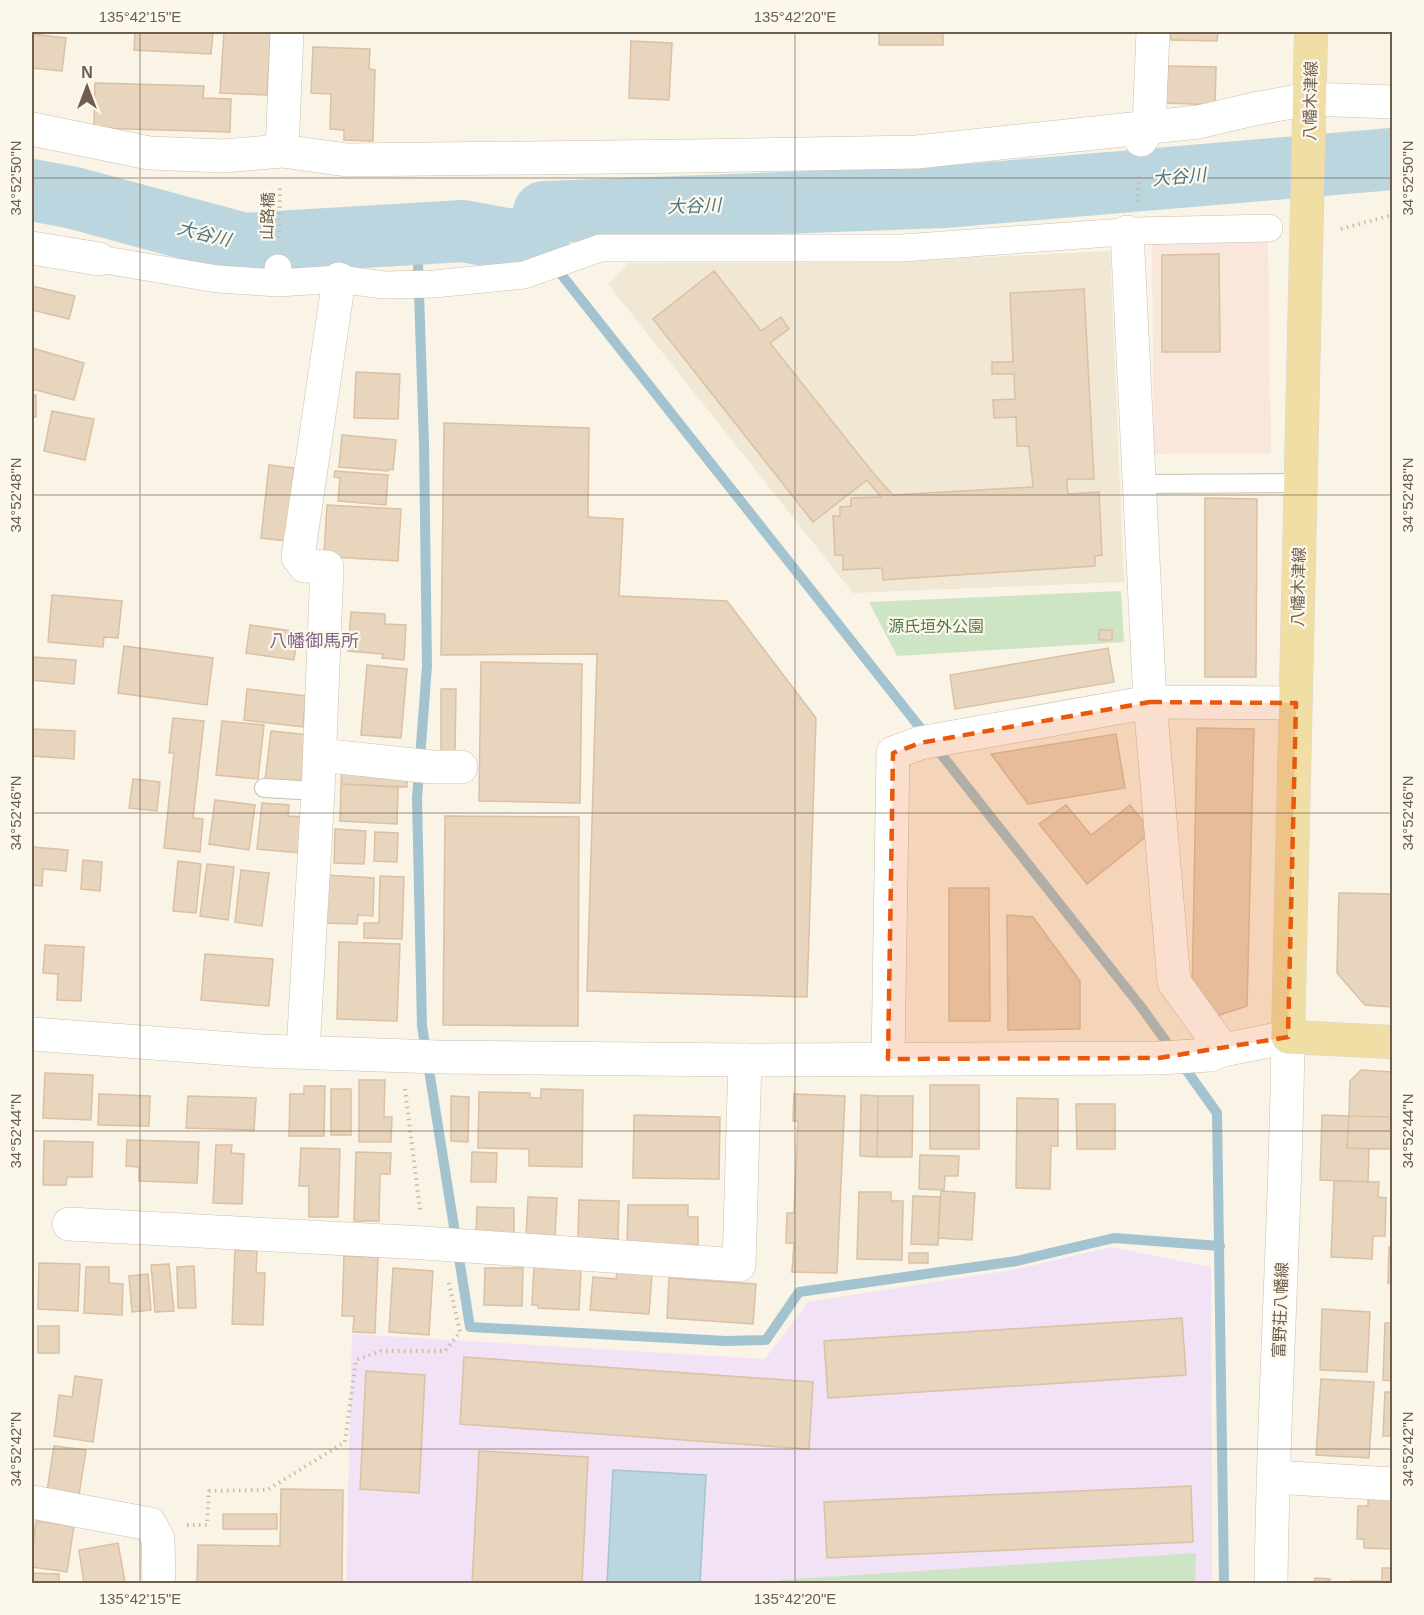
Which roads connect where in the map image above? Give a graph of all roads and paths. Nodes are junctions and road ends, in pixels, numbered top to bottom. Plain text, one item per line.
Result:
1 (287, 32) edge
2 (1154, 32) edge
3 (1311, 32) edge
4 (1392, 102) edge
5 (1310, 107) junction
6 (32, 129) edge
7 (1145, 134) junction
8 (281, 163) junction
9 (1392, 215) edge
10 (1134, 228) junction
11 (1269, 228) dead end
12 (1306, 231) junction
13 (32, 248) edge
14 (99, 259) joint
15 (278, 275) junction
16 (339, 279) junction
17 (1300, 483) junction
18 (1140, 484) junction
19 (1150, 702) junction
20 (1296, 703) junction
21 (320, 755) junction
22 (434, 766) dead end
23 (264, 788) dead end
24 (318, 791) junction
25 (32, 1034) edge
26 (1288, 1037) junction
27 (1392, 1042) edge
28 (303, 1052) junction
29 (1217, 1053) junction
30 (420, 1056) junction
31 (888, 1059) junction
32 (746, 1060) junction
33 (69, 1224) dead end
34 (447, 1244) junction
35 (1272, 1477) junction
36 (1392, 1484) edge
37 (32, 1502) edge
38 (150, 1524) junction
39 (159, 1584) edge
40 (1271, 1584) edge

1 - 8 street
2 - 7 street
3 - 5 main road, 八幡木津線
4 - 5 street
5 - 7 street
5 - 12 main road, 八幡木津線
6 - 8 street
7 - 8 street
7 - 10 path
8 - 15 path, 山路橋
9 - 12 path
10 - 11 street
10 - 16 street
10 - 18 street
12 - 17 main road, 八幡木津線
13 - 14 street
14 - 15 street
15 - 16 street
16 - 21 street
17 - 18 lane
17 - 20 main road, 八幡木津線
18 - 19 street
19 - 20 street
19 - 29 street
19 - 31 street
20 - 26 main road, 八幡木津線
21 - 22 street
21 - 24 street
23 - 24 lane
24 - 28 street
25 - 28 street
26 - 27 main road
26 - 29 street
26 - 35 street, 富野荘八幡線
28 - 30 street
29 - 31 street
30 - 32 street
30 - 34 path
31 - 32 street
32 - 34 street
33 - 34 street
34 - 38 path
35 - 36 street
35 - 40 street, 富野荘八幡線
37 - 38 street
38 - 39 street

